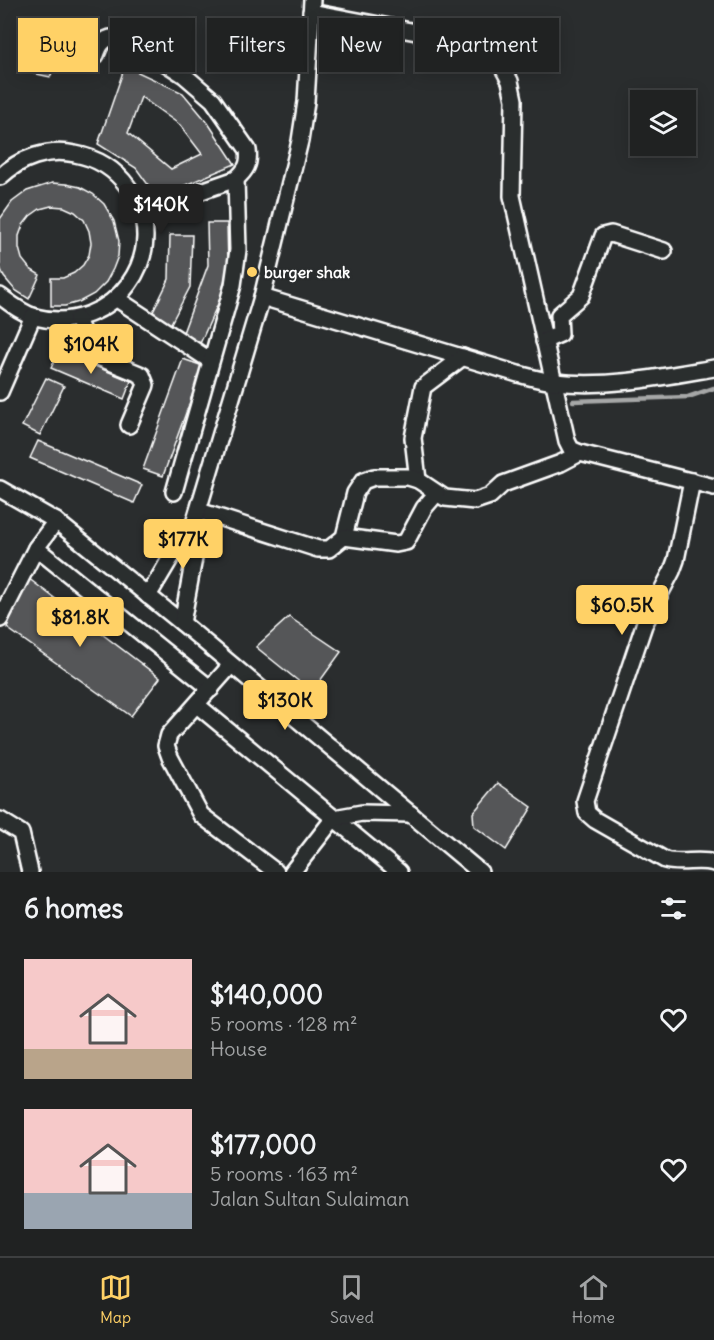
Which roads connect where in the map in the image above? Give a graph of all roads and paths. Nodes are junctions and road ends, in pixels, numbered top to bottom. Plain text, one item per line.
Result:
1 (312, 6) edge
2 (98, 50) edge
3 (0, 177) edge
4 (236, 179) junction
5 (141, 212) junction
6 (664, 251) dead end
7 (0, 296) edge
8 (262, 297) junction
9 (117, 298) junction
10 (33, 316) junction
11 (77, 319) junction
12 (544, 341) junction
13 (463, 357) junction
14 (210, 362) junction
15 (714, 368) edge
16 (553, 382) junction
17 (0, 392) edge
18 (129, 425) dead end
19 (580, 453) junction
20 (418, 480) junction
21 (692, 481) junction
22 (714, 487) edge
23 (0, 489) edge
24 (174, 492) dead end
25 (436, 494) junction
26 (198, 511) junction
27 (56, 521) junction
28 (193, 527) junction
29 (344, 537) junction
30 (36, 548) junction
31 (148, 596) junction
32 (0, 619) edge
33 (182, 622) junction
34 (231, 665) junction
35 (211, 689) junction
36 (198, 705) junction
37 (411, 814) junction
38 (334, 818) junction
39 (0, 819) edge
40 (714, 863) edge
41 (30, 872) edge
42 (276, 872) edge
43 (291, 872) edge
44 (399, 872) edge
45 (480, 872) edge

1 - 8 street
1 - 12 street
2 - 4 street
3 - 5 street
4 - 5 street
4 - 14 street
5 - 9 street
6 - 12 street
7 - 10 street
8 - 13 street
8 - 26 street
9 - 11 street
9 - 14 street
10 - 11 street
10 - 17 street
11 - 18 street
12 - 16 street
13 - 16 street
13 - 20 street
14 - 24 street
15 - 16 street
16 - 19 street
19 - 21 street
19 - 25 street
20 - 25 street
20 - 29 street
21 - 22 street
21 - 40 street
23 - 27 street
25 - 29 street
26 - 28 street
26 - 29 street
27 - 30 street
27 - 31 street
28 - 31 street
28 - 33 street
30 - 32 street
30 - 35 street
31 - 33 street
33 - 34 street
34 - 35 street
34 - 37 street
35 - 36 street
36 - 38 street
36 - 42 street
37 - 38 street
37 - 45 street
38 - 43 street
38 - 44 street
39 - 41 street

